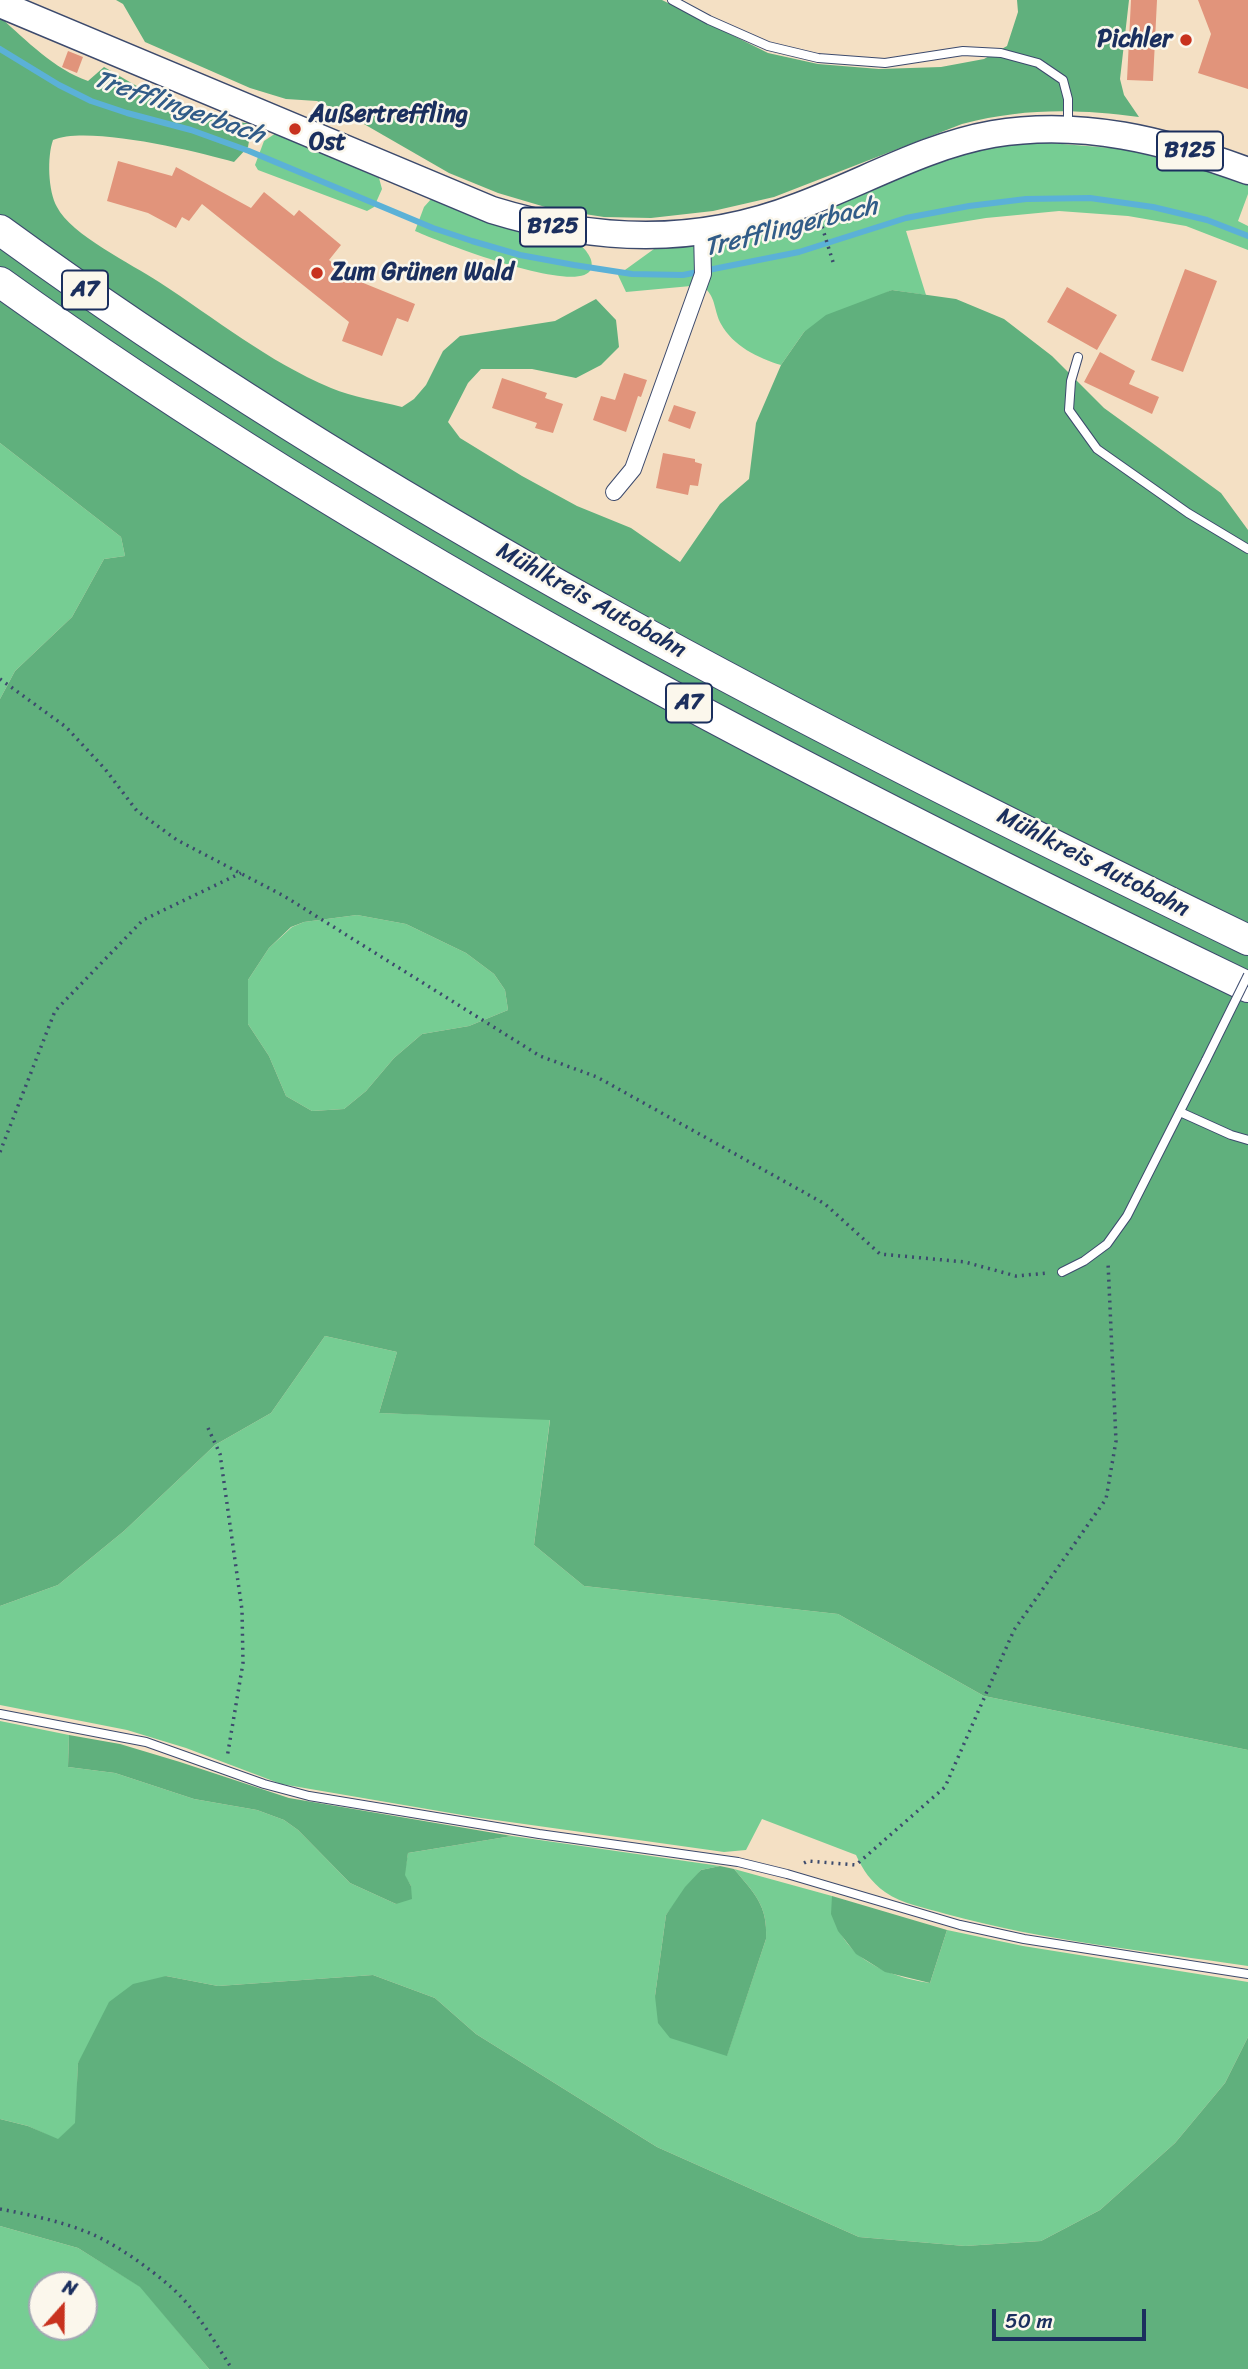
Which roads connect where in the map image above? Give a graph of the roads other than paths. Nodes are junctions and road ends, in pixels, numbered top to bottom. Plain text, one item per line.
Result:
1 (673, 0) edge
2 (0, 4) edge
3 (1068, 129) junction
4 (1248, 171) edge
5 (0, 230) edge
6 (702, 241) junction
7 (0, 282) edge
8 (1078, 357) dead end
9 (614, 492) dead end
10 (1248, 549) edge
11 (1248, 940) edge
12 (1248, 975) edge
13 (1248, 988) edge
14 (1180, 1112) junction
15 (1248, 1139) edge
16 (1062, 1272) road end
17 (0, 1714) edge
18 (1248, 1974) edge

1 - 3 lane
2 - 6 main road, B125
3 - 4 main road, B125
3 - 6 main road, B125
5 - 11 highway, Mühlkreis Autobahn / A7
6 - 9 street
7 - 13 highway, Mühlkreis Autobahn / A7
8 - 10 lane
12 - 14 lane, bridge
14 - 15 lane
14 - 16 lane
17 - 18 lane

